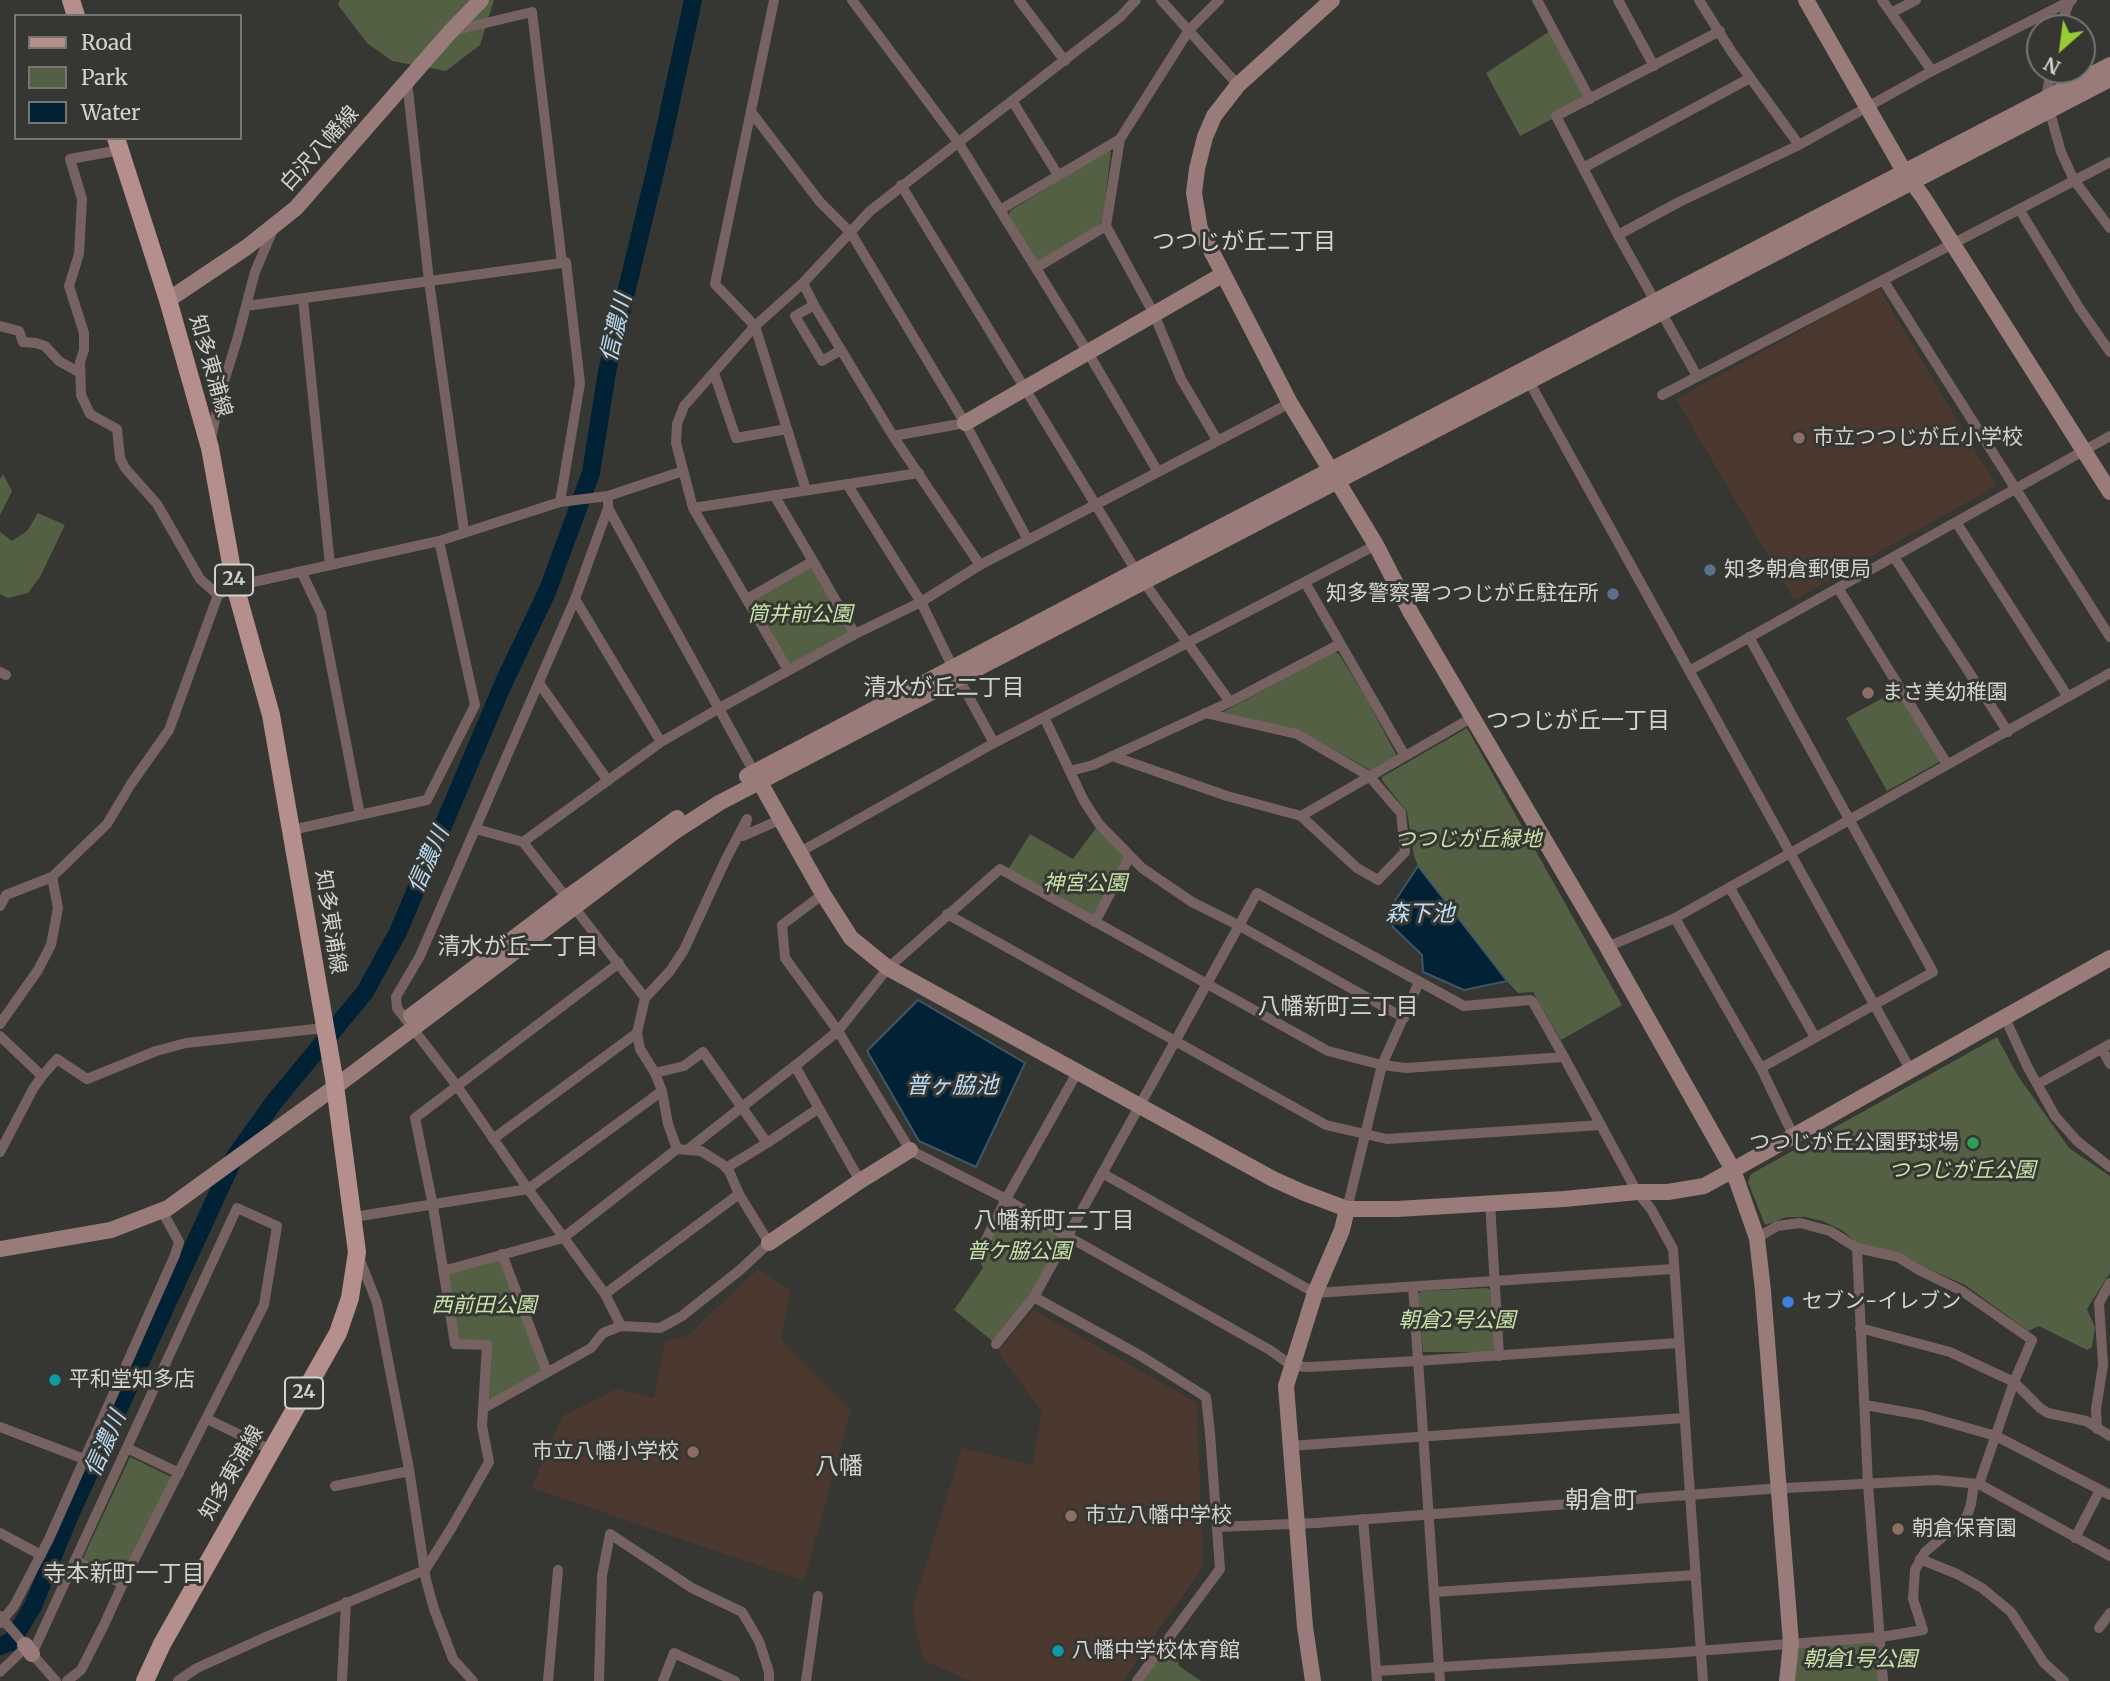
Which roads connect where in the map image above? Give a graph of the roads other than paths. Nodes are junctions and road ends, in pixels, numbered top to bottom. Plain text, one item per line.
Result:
1 (481, 0) edge
2 (774, 0) edge
3 (852, 0) edge
4 (1019, 0) edge
5 (1136, 0) edge
6 (1161, 0) edge
7 (1219, 0) edge
8 (1332, 0) edge
9 (1537, 0) edge
10 (1618, 0) edge
11 (1699, 0) edge
12 (1806, 0) edge
13 (1882, 0) edge
14 (1916, 0) edge
15 (2071, 0) edge
16 (1891, 13) junction
17 (1189, 30) junction
18 (1720, 31) junction
19 (450, 32) junction
20 (1065, 61) junction
21 (2110, 65) edge
22 (1654, 66) junction
23 (1932, 71) junction
24 (1750, 78) junction
25 (2110, 79) edge
26 (407, 81) junction
27 (2050, 84) edge
28 (1238, 85) junction
29 (1590, 99) junction
30 (1013, 102) junction
31 (2049, 104) junction
32 (1866, 108) junction
33 (752, 114) junction
34 (1119, 139) junction
35 (958, 142) junction
36 (118, 144) edge
37 (1799, 145) junction
38 (2110, 162) edge
39 (1583, 168) junction
40 (1058, 175) junction
41 (1909, 177) junction
42 (2074, 180) junction
43 (901, 186) junction
44 (2019, 209) junction
45 (1000, 210) junction
46 (275, 225) junction
47 (1106, 226) junction
48 (2110, 228) edge
49 (851, 233) junction
50 (1618, 235) junction
51 (1952, 244) junction
52 (562, 263) junction
53 (1036, 268) junction
54 (1222, 275) junction
55 (1883, 280) junction
56 (429, 281) junction
57 (803, 283) junction
58 (303, 299) junction
59 (168, 300) junction
60 (814, 305) junction
61 (246, 306) junction
62 (1658, 307) junction
63 (1154, 314) junction
64 (0, 326) edge
65 (755, 326) junction
66 (2108, 344) edge
67 (841, 350) junction
68 (1087, 351) junction
69 (80, 373) junction
70 (714, 373) junction
71 (1526, 376) junction
72 (1697, 376) junction
73 (1024, 387) junction
74 (1662, 395) dead end
75 (1290, 403) junction
76 (965, 423) junction
77 (787, 429) junction
78 (893, 436) junction
79 (2110, 436) edge
80 (1217, 440) junction
81 (210, 448) junction
82 (2084, 452) junction
83 (683, 471) junction
84 (1158, 472) junction
85 (919, 473) junction
86 (1334, 476) junction
87 (847, 484) junction
88 (807, 490) junction
89 (2017, 490) junction
90 (2110, 492) edge
91 (774, 495) junction
92 (603, 496) junction
93 (561, 502) junction
94 (1097, 505) junction
95 (608, 508) junction
96 (693, 508) junction
97 (1956, 522) junction
98 (464, 531) junction
99 (1028, 540) junction
100 (439, 541) junction
101 (1376, 545) junction
102 (1894, 557) junction
103 (813, 561) junction
104 (330, 565) junction
105 (981, 565) junction
106 (301, 571) junction
107 (1140, 576) junction
108 (1306, 584) junction
109 (235, 586) junction
110 (1838, 588) junction
111 (218, 595) junction
112 (575, 599) junction
113 (747, 599) junction
114 (921, 601) junction
115 (855, 634) junction
116 (1749, 637) junction
117 (2110, 637) edge
118 (1189, 644) junction
119 (1340, 644) junction
120 (788, 670) junction
121 (1689, 671) junction
122 (956, 673) junction
123 (2110, 674) edge
124 (539, 683) junction
125 (2068, 697) junction
126 (1230, 702) junction
127 (718, 709) junction
128 (1205, 713) junction
129 (1044, 717) junction
130 (1473, 717) junction
131 (2008, 732) junction
132 (662, 742) junction
133 (994, 743) junction
134 (1112, 756) junction
135 (1405, 756) junction
136 (1947, 764) junction
137 (1070, 771) junction
138 (1369, 776) junction
139 (757, 777) junction
140 (608, 781) junction
141 (360, 815) junction
142 (1301, 816) junction
143 (782, 819) junction
144 (1851, 819) junction
145 (475, 829) junction
146 (292, 830) junction
147 (523, 842) junction
148 (800, 852) junction
149 (1790, 853) junction
150 (1130, 856) junction
151 (52, 877) junction
152 (1730, 888) junction
153 (3, 893) edge
154 (823, 894) junction
155 (571, 902) junction
156 (0, 906) edge
157 (947, 914) junction
158 (1675, 918) junction
159 (1095, 922) junction
160 (1238, 925) junction
161 (1607, 947) junction
162 (2110, 958) edge
163 (619, 963) junction
164 (888, 968) junction
165 (1419, 982) junction
166 (1208, 985) junction
167 (645, 998) junction
168 (1873, 1004) junction
169 (1404, 1018) junction
170 (2005, 1018) junction
171 (0, 1024) edge
172 (410, 1024) junction
173 (324, 1028) junction
174 (838, 1031) junction
175 (637, 1032) junction
176 (0, 1037) edge
177 (1815, 1037) junction
178 (1174, 1042) junction
179 (2106, 1046) edge
180 (1564, 1057) junction
181 (797, 1064) junction
182 (2110, 1064) edge
183 (1382, 1065) junction
184 (1761, 1068) junction
185 (1078, 1071) junction
186 (1911, 1071) junction
187 (655, 1073) junction
188 (42, 1076) junction
189 (334, 1083) junction
190 (2038, 1084) junction
191 (457, 1086) junction
192 (662, 1091) junction
193 (1140, 1105) junction
194 (742, 1107) junction
195 (819, 1108) junction
196 (1601, 1125) junction
197 (1366, 1132) junction
198 (1794, 1137) junction
199 (493, 1139) junction
200 (767, 1143) junction
201 (682, 1150) junction
202 (910, 1150) junction
203 (0, 1152) edge
204 (2110, 1167) edge
205 (726, 1168) junction
206 (1733, 1171) junction
207 (1102, 1172) junction
208 (860, 1181) junction
209 (528, 1189) junction
210 (1637, 1192) junction
211 (739, 1194) junction
212 (1006, 1199) junction
213 (1489, 1202) junction
214 (433, 1206) junction
215 (1348, 1209) junction
216 (162, 1211) junction
217 (354, 1217) junction
218 (1067, 1236) junction
219 (563, 1238) junction
220 (1757, 1238) junction
221 (769, 1243) junction
222 (1857, 1248) junction
223 (0, 1249) edge
224 (357, 1252) junction
225 (502, 1254) junction
226 (978, 1256) dead end
227 (1673, 1269) junction
228 (443, 1271) junction
229 (1494, 1281) junction
230 (2110, 1283) edge
231 (1413, 1287) junction
232 (1315, 1293) junction
233 (605, 1294) junction
234 (1034, 1297) junction
235 (621, 1326) junction
236 (1860, 1328) junction
237 (2105, 1328) edge
238 (1678, 1343) junction
239 (996, 1344) dead end
240 (1499, 1356) junction
241 (1417, 1362) junction
242 (1292, 1366) junction
243 (547, 1372) junction
244 (2014, 1382) junction
245 (1866, 1405) junction
246 (484, 1408) junction
247 (1684, 1418) junction
248 (207, 1419) junction
249 (0, 1427) edge
250 (2097, 1429) junction
251 (1423, 1436) junction
252 (1996, 1436) junction
253 (2110, 1436) edge
254 (1290, 1446) junction
255 (127, 1448) junction
256 (271, 1450) junction
257 (84, 1459) junction
258 (409, 1471) junction
259 (179, 1473) junction
260 (1869, 1483) junction
261 (1976, 1484) junction
262 (335, 1486) dead end
263 (1780, 1488) junction
264 (2105, 1493) edge
265 (1690, 1495) junction
266 (1428, 1513) junction
267 (1363, 1519) junction
268 (1297, 1524) junction
269 (1217, 1527) junction
270 (0, 1533) edge
271 (2075, 1538) junction
272 (41, 1555) junction
273 (2110, 1556) edge
274 (1920, 1559) junction
275 (75, 1560) junction
276 (425, 1570) junction
277 (558, 1570) dead end
278 (1696, 1575) junction
279 (123, 1584) junction
280 (1433, 1592) junction
281 (818, 1597) dead end
282 (346, 1602) junction
283 (4, 1622) edge
284 (1881, 1637) junction
285 (1791, 1643) junction
286 (27, 1649) junction
287 (1700, 1650) junction
288 (1439, 1667) junction
289 (0, 1672) edge
290 (1377, 1676) edge
291 (56, 1681) edge
292 (67, 1681) edge
293 (145, 1681) edge
294 (178, 1681) edge
295 (342, 1681) edge
296 (473, 1681) edge
297 (548, 1681) edge
298 (599, 1681) edge
299 (663, 1681) edge
300 (734, 1681) edge
301 (769, 1681) edge
302 (806, 1681) edge
303 (1138, 1681) edge
304 (1313, 1681) edge
305 (1440, 1681) edge
306 (1703, 1681) edge
307 (1787, 1681) edge
308 (1883, 1681) edge
309 (2064, 1681) edge

1 - 19 street, 白沢八幡線
2 - 33 street
3 - 35 street
4 - 20 street
5 - 20 street
6 - 17 street
7 - 17 street
8 - 28 street
9 - 29 street
10 - 22 street
11 - 18 street
12 - 32 street
13 - 16 street
14 - 16 street
15 - 23 street
16 - 23 street
17 - 28 street
17 - 34 street
18 - 22 street
18 - 24 street
19 - 26 street, 白沢八幡線
19 - 52 street
20 - 30 street
21 - 31 street
22 - 29 street
23 - 32 street
24 - 37 street
24 - 39 street
25 - 31 street
26 - 46 street, 白沢八幡線
26 - 56 street
27 - 31 street
28 - 54 street
29 - 39 street
30 - 35 street
30 - 40 street
31 - 41 street
31 - 42 street
32 - 37 street
32 - 41 street
33 - 49 street
33 - 65 street
34 - 40 street
34 - 47 street
35 - 43 street
35 - 45 street
36 - 59 main road, 知多東浦線 / 24
36 - 69 street
37 - 50 street
38 - 42 street
39 - 50 street
40 - 45 street
41 - 51 street
41 - 62 street
42 - 44 street
42 - 48 street
43 - 49 street
43 - 73 street
44 - 51 street
44 - 66 street
45 - 53 street
46 - 59 street, 白沢八幡線
46 - 61 street
47 - 53 street
47 - 63 street
49 - 57 street
49 - 76 street
50 - 62 street
51 - 55 street
51 - 82 street
52 - 56 street
52 - 93 street
53 - 68 street
54 - 63 street
54 - 75 street
55 - 72 street
55 - 89 street
56 - 58 street
56 - 98 street
57 - 60 street
57 - 65 street
58 - 61 street
58 - 104 street
59 - 81 main road, 知多東浦線 / 24
60 - 67 street
60 - 67 street
61 - 81 street
62 - 71 street
62 - 72 street
63 - 68 street
63 - 80 street
64 - 69 street
65 - 70 street
65 - 77 street
67 - 78 street
68 - 73 street
68 - 84 street
69 - 111 street
70 - 77 street
70 - 83 street
71 - 86 street
71 - 121 street
72 - 74 street
73 - 76 street
73 - 94 street
75 - 80 street
75 - 86 street
76 - 78 street
76 - 99 street
77 - 88 street
78 - 85 street
79 - 82 street
80 - 84 street
81 - 109 main road, 知多東浦線 / 24
82 - 89 street
82 - 90 street
83 - 92 street
83 - 96 street
84 - 94 street
85 - 87 street
85 - 105 street
86 - 101 street
86 - 107 street
87 - 88 street
87 - 114 street
88 - 91 street
89 - 97 street
89 - 117 street
91 - 96 street
91 - 103 street
92 - 93 street
92 - 95 street
93 - 98 street
94 - 99 street
94 - 107 street
95 - 112 street
95 - 127 street
96 - 113 street
97 - 102 street
97 - 125 street
98 - 100 street
99 - 105 street
100 - 104 street
100 - 141 street
101 - 108 street
101 - 130 street
102 - 110 street
102 - 131 street
103 - 113 street
103 - 115 street
104 - 106 street
105 - 114 street
106 - 109 street
106 - 141 street
107 - 118 street
107 - 122 street
108 - 118 street
108 - 119 street
109 - 111 street
109 - 146 main road, 知多東浦線 / 24
110 - 116 street
110 - 136 street
111 - 151 street
112 - 124 street
112 - 132 street
113 - 120 street
114 - 115 street
114 - 122 street
115 - 120 street
116 - 121 street
116 - 144 street
118 - 126 street
118 - 129 street
119 - 126 street
119 - 135 street
120 - 127 street
121 - 149 street
122 - 133 street
122 - 139 street
123 - 125 street
124 - 140 street
124 - 145 street
125 - 131 street
126 - 128 street
127 - 132 street
127 - 139 street
128 - 134 street
128 - 138 street
129 - 133 street
129 - 137 street
130 - 135 street
130 - 161 street
131 - 136 street
132 - 140 street
133 - 148 street
134 - 137 street
134 - 142 street
135 - 138 street
136 - 144 street
137 - 150 street
138 - 142 street
138 - 142 street
139 - 143 street
139 - 155 street
140 - 147 street
141 - 146 street
143 - 148 street
143 - 167 street
144 - 149 street
144 - 168 street
145 - 147 street
145 - 172 street
146 - 173 main road, 知多東浦線 / 24
147 - 155 street
148 - 154 street
149 - 152 street
149 - 168 street
150 - 159 street
150 - 160 street
151 - 153 street
151 - 171 street
152 - 158 street
152 - 177 street
153 - 156 street
154 - 164 street
154 - 174 street
155 - 163 street
155 - 172 street
157 - 159 street
157 - 164 street
157 - 178 street
158 - 161 street
158 - 184 street
159 - 166 street
160 - 165 street
160 - 166 street
160 - 169 street
161 - 206 street
162 - 170 street
163 - 167 street
163 - 191 street
164 - 174 street
164 - 185 street
165 - 169 street
165 - 180 street
166 - 178 street
166 - 183 street
167 - 175 street
168 - 177 street
168 - 186 street
169 - 183 street
170 - 186 street
170 - 190 street
172 - 189 street
172 - 191 street
173 - 188 street
173 - 189 main road, 知多東浦線 / 24
174 - 181 street
174 - 202 street
175 - 187 street
175 - 199 street
176 - 188 street
177 - 184 street
178 - 193 street
178 - 197 street
179 - 182 street
179 - 190 street
180 - 183 street
180 - 196 street
181 - 194 street
181 - 195 street
183 - 197 street
184 - 198 street
185 - 193 street
185 - 212 street
186 - 198 street
187 - 192 street
187 - 194 street
188 - 203 street
189 - 216 street
189 - 217 main road, 知多東浦線 / 24
190 - 204 street
191 - 199 street
191 - 214 street
192 - 201 street
192 - 209 street
193 - 207 street
193 - 215 street
194 - 200 street
194 - 201 street
195 - 200 street
195 - 208 street
196 - 197 street
196 - 210 street
197 - 215 street
198 - 206 street
199 - 209 street
200 - 205 street
201 - 205 street
201 - 219 street
202 - 208 street
202 - 212 street
205 - 211 street
206 - 210 street
206 - 220 street
207 - 218 street
207 - 232 street
208 - 221 street
209 - 214 street
209 - 219 street
210 - 213 street
210 - 227 street
211 - 221 street
211 - 233 street
212 - 218 street
212 - 226 street
213 - 215 street
213 - 229 street
214 - 217 street
214 - 228 street
215 - 232 street
216 - 223 street
216 - 257 street
217 - 224 main road, 知多東浦線 / 24
218 - 234 street
218 - 242 street
219 - 225 street
219 - 233 street
220 - 222 street
220 - 263 street
221 - 235 street
222 - 236 street
222 - 244 street
224 - 256 main road, 知多東浦線 / 24
224 - 258 street
225 - 228 street
225 - 243 street
227 - 229 street
227 - 238 street
228 - 246 street
229 - 231 street
229 - 240 street
230 - 237 street
231 - 232 street
231 - 241 street
232 - 242 street
233 - 235 street
234 - 239 street
234 - 269 street
235 - 243 street
236 - 244 street
236 - 245 street
237 - 250 street
238 - 240 street
238 - 247 street
240 - 241 street
241 - 242 street
241 - 251 street
242 - 254 street
243 - 246 street
244 - 250 street
244 - 252 street
245 - 252 street
245 - 260 street
246 - 276 street
247 - 251 street
247 - 265 street
248 - 255 street
248 - 256 street
248 - 259 street
249 - 257 street
250 - 253 street
251 - 254 street
251 - 266 street
252 - 261 street
252 - 264 street
254 - 268 street
255 - 259 street
255 - 275 street
256 - 293 main road, 知多東浦線 / 24
257 - 272 street
258 - 262 street
258 - 276 street
259 - 279 street
260 - 261 street
260 - 263 street
260 - 284 street
261 - 271 street
261 - 274 street
263 - 265 street
263 - 285 street
264 - 271 street
265 - 266 street
265 - 278 street
266 - 267 street
266 - 280 street
267 - 268 street
267 - 290 street
268 - 269 street
268 - 304 street
269 - 303 street
270 - 272 street
271 - 273 street
272 - 283 street
274 - 284 street
274 - 309 street
275 - 279 street
275 - 286 street
276 - 282 street
276 - 296 street
277 - 297 street
278 - 280 street
278 - 287 street
279 - 292 street
280 - 288 street
281 - 302 street
282 - 294 street
282 - 295 street
283 - 286 street
284 - 285 street
284 - 308 street
285 - 287 street
285 - 307 street
286 - 289 street
286 - 291 street
287 - 288 street
287 - 306 street
288 - 290 street
288 - 305 street
298 - 301 street
299 - 300 street

